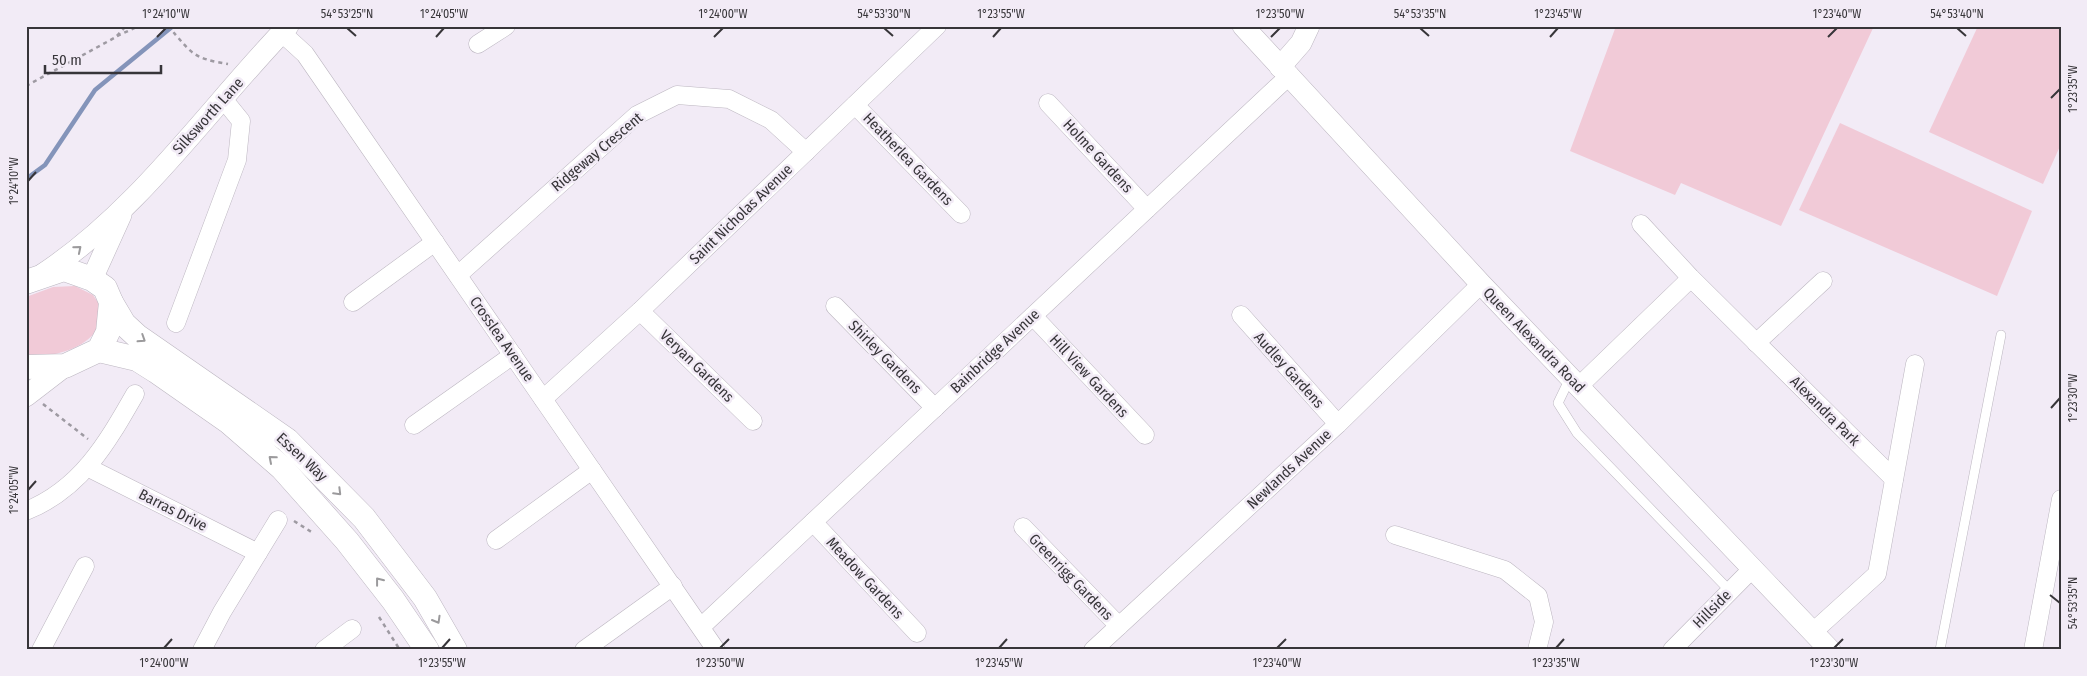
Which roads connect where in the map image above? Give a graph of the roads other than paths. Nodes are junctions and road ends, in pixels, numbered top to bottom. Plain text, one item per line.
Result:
1 (506, 26) edge
2 (937, 26) edge
3 (1243, 26) edge
4 (1310, 26) edge
5 (285, 30) edge
6 (478, 44) dead end
7 (1285, 71) junction
8 (224, 100) junction
9 (1048, 103) dead end
10 (855, 105) junction
11 (806, 152) junction
12 (127, 204) junction
13 (1147, 209) junction
14 (961, 214) dead end
15 (1641, 224) dead end
16 (435, 242) junction
17 (458, 275) junction
18 (92, 278) junction
19 (1691, 278) junction
20 (32, 279) edge
21 (1823, 281) dead end
22 (1481, 284) junction
23 (110, 302) junction
24 (353, 302) dead end
25 (835, 306) dead end
26 (640, 312) junction
27 (1240, 315) dead end
28 (1033, 316) junction
29 (176, 323) dead end
30 (2001, 335) dead end
31 (1756, 342) junction
32 (99, 350) junction
33 (513, 355) junction
34 (1915, 364) dead end
35 (65, 366) junction
36 (26, 367) edge
37 (1574, 382) junction
38 (135, 394) dead end
39 (32, 399) edge
40 (543, 399) junction
41 (935, 408) junction
42 (753, 421) dead end
43 (1338, 424) junction
44 (414, 425) dead end
45 (1145, 435) dead end
46 (87, 467) junction
47 (592, 470) junction
48 (1894, 479) junction
49 (2061, 499) edge
50 (26, 512) edge
51 (278, 520) road end
52 (813, 522) junction
53 (1024, 527) dead end
54 (1395, 535) dead end
55 (496, 540) dead end
56 (258, 552) junction
57 (85, 566) dead end
58 (1753, 568) junction
59 (673, 586) junction
60 (1730, 591) junction
61 (1119, 626) junction
62 (701, 627) junction
63 (352, 629) dead end
64 (1814, 631) junction
65 (917, 633) dead end
66 (40, 650) edge
67 (202, 650) edge
68 (324, 650) edge
69 (427, 650) edge
70 (455, 650) edge
71 (584, 650) edge
72 (716, 650) edge
73 (1093, 650) edge
74 (1537, 650) edge
75 (1672, 650) edge
76 (1830, 650) edge
77 (1940, 650) edge
78 (2033, 650) edge

1 - 6 street
2 - 10 street, Saint Nicholas Avenue
3 - 7 street, Queen Alexandra Road
4 - 7 street
5 - 8 street, Silksworth Lane
5 - 16 street, Crosslea Avenue
7 - 13 street, Bainbridge Avenue
7 - 22 street, Queen Alexandra Road
8 - 12 street, Silksworth Lane
8 - 29 street
9 - 13 street, Holme Gardens
10 - 11 street, Saint Nicholas Avenue
10 - 14 street, Heatherlea Gardens
11 - 17 street, Ridgeway Crescent
11 - 26 street, Saint Nicholas Avenue
12 - 18 street, Silksworth Lane
20 -> 12 street, Silksworth Lane
13 - 28 street, Bainbridge Avenue
15 - 19 street, Alexandra Park
16 - 17 street, Crosslea Avenue
16 - 24 street
17 - 33 street, Crosslea Avenue
18 - 20 main road
18 - 23 main road, Essen Way
19 - 31 street, Alexandra Park
19 - 37 street
21 - 31 street
22 - 37 street, Queen Alexandra Road
22 - 43 street, Newlands Avenue
23 - 32 main road
23 -> 70 main road, Essen Way
25 - 41 street, Shirley Gardens
26 - 40 street, Saint Nicholas Avenue
26 - 42 street, Veryan Gardens
27 - 43 street, Audley Gardens
28 - 41 street, Bainbridge Avenue
28 - 45 street, Hill View Gardens
30 - 77 lane
31 - 48 street, Alexandra Park
32 - 35 main road
69 -> 32 main road, Essen Way
33 - 40 street, Crosslea Avenue
33 - 44 street
34 - 48 street
35 - 36 main road
35 - 39 street
37 - 58 street, Queen Alexandra Road
37 - 60 lane
38 - 46 street
40 - 47 street, Crosslea Avenue
41 - 52 street, Bainbridge Avenue
43 - 61 street, Newlands Avenue
46 - 50 street
46 - 56 street, Barras Drive
47 - 55 street
47 - 59 street, Crosslea Avenue
48 - 64 street
49 - 78 street
51 - 56 street
52 - 62 street, Bainbridge Avenue
52 - 65 street, Meadow Gardens
53 - 61 street, Greenrigg Gardens
54 - 74 street
56 - 67 street
57 - 66 street
58 - 60 street, Hillside
58 - 64 street, Queen Alexandra Road
59 - 62 street, Crosslea Avenue
59 - 71 street
60 - 75 street, Hillside
61 - 73 street, Newlands Avenue
62 - 72 street, Crosslea Avenue
63 - 68 street
64 - 76 street, Queen Alexandra Road

